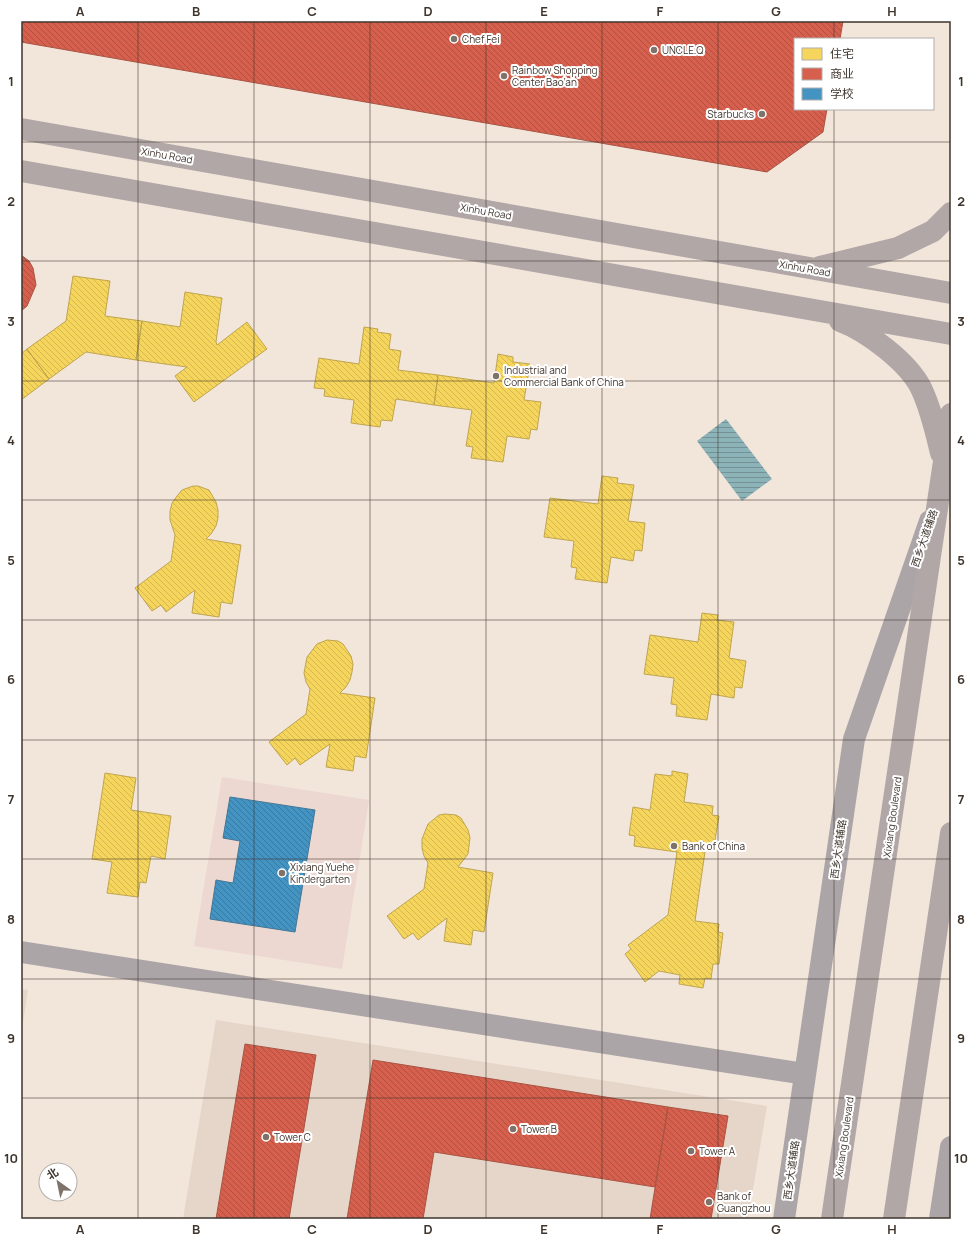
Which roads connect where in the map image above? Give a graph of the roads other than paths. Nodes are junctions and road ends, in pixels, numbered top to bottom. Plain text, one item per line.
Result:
1 (21, 129) edge
2 (21, 171) edge
3 (951, 213) edge
4 (813, 269) junction
5 (951, 293) edge
6 (811, 309) junction
7 (951, 334) edge
8 (951, 414) edge
9 (944, 463) junction
10 (940, 491) junction
11 (951, 833) edge
12 (21, 952) edge
13 (805, 1074) junction
14 (951, 1150) edge
15 (784, 1219) edge
16 (832, 1219) edge
17 (894, 1219) edge
18 (940, 1219) edge

1 - 4 main road, Xinhu Road
2 - 6 main road
3 - 4 main road
4 - 5 main road, Xinhu Road
6 - 7 main road
6 - 9 main road
8 - 9 main road, Xixiang Boulevard
9 - 10 main road, Xixiang Boulevard
10 - 13 street, 西乡大道辅路
10 - 16 main road, Xixiang Boulevard
11 - 17 main road
12 - 13 street
13 - 15 street, 西乡大道辅路
14 - 18 street

